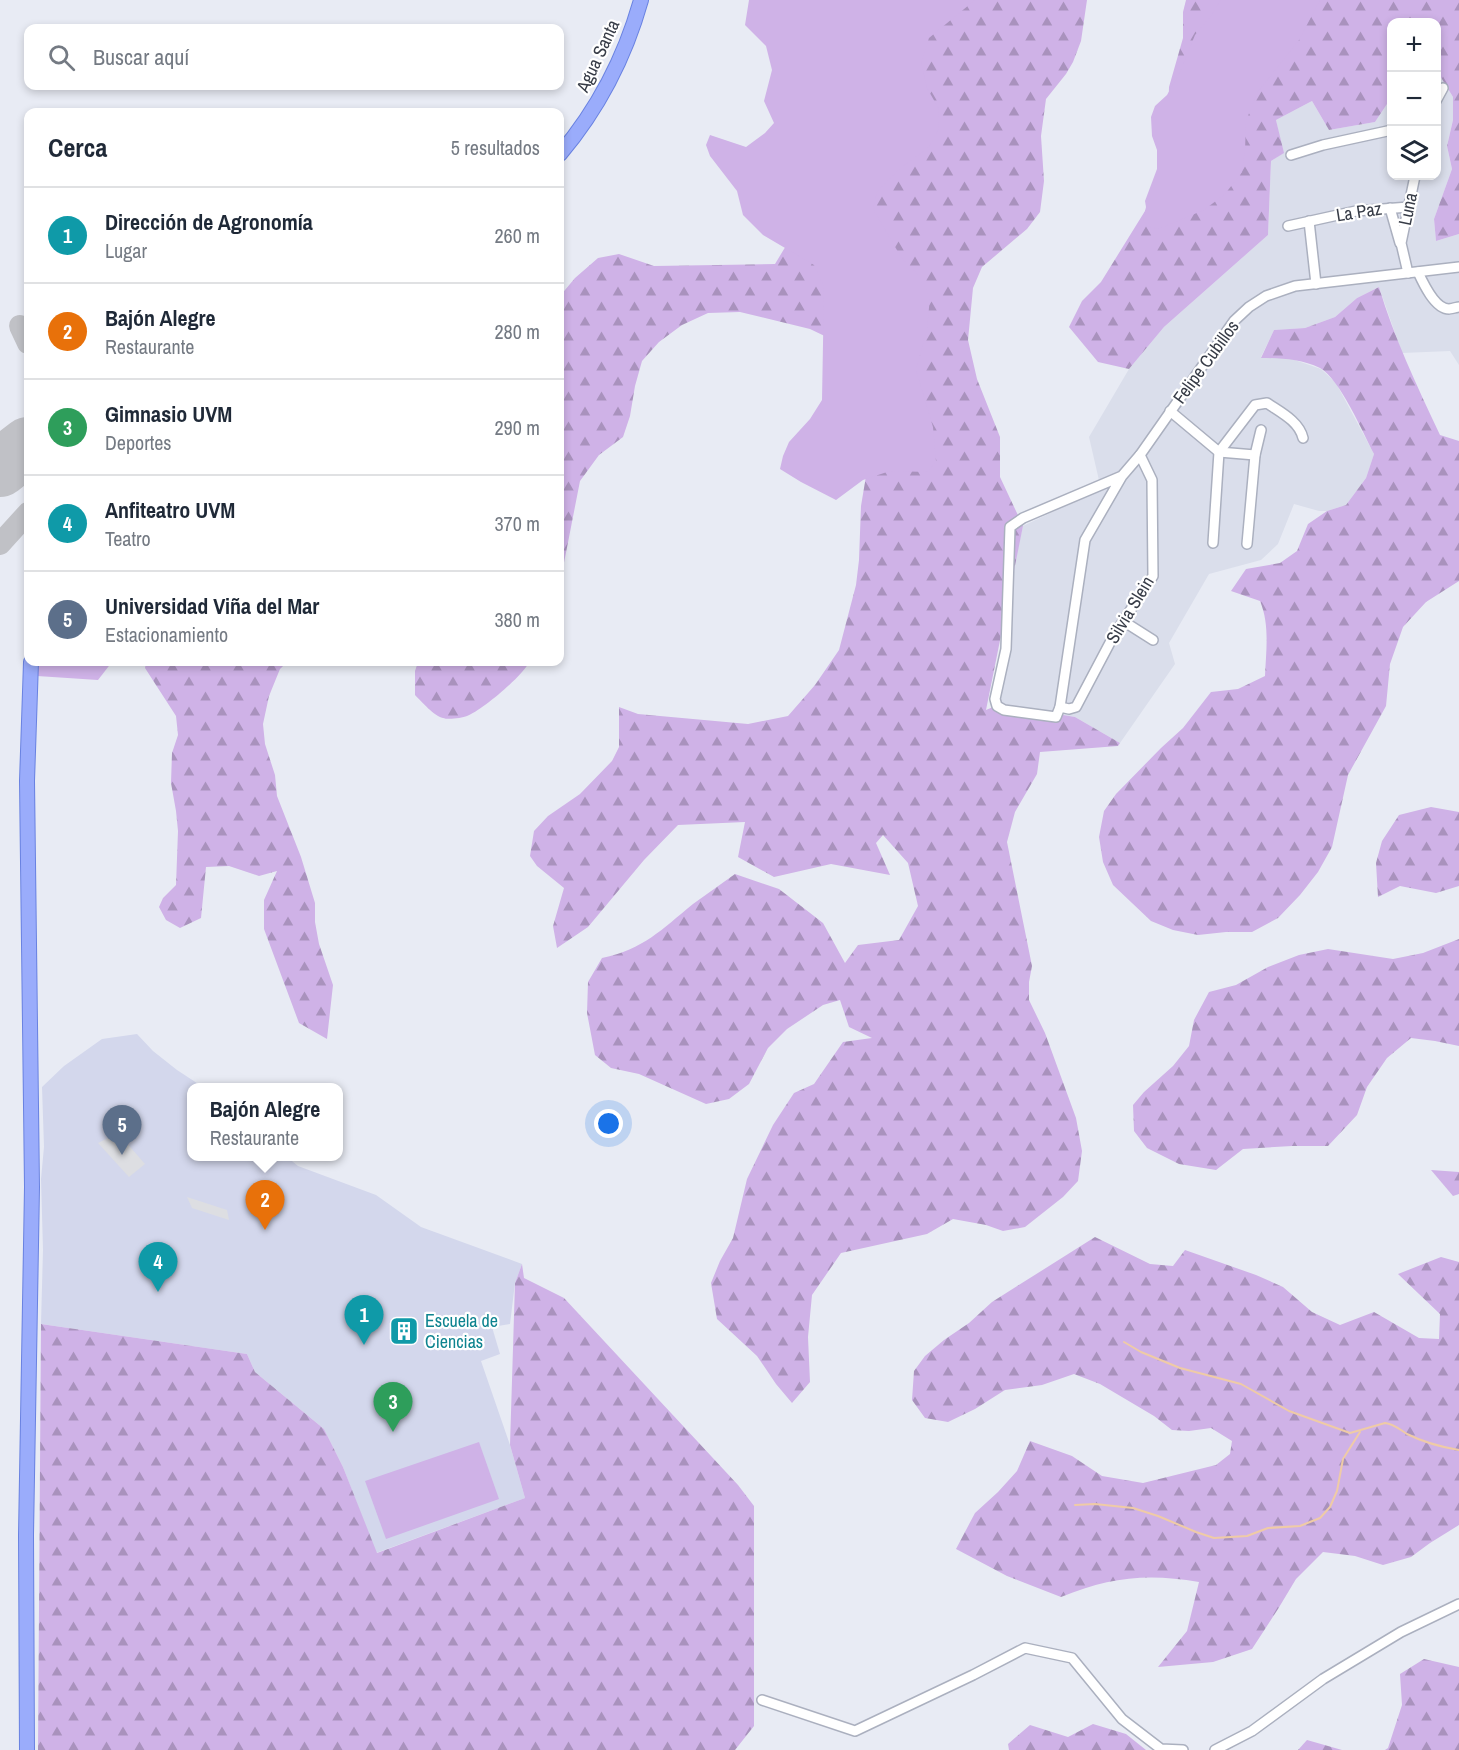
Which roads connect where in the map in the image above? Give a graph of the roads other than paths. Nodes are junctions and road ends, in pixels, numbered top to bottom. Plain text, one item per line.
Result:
1 (641, 0) edge
2 (1443, 88) dead end
3 (1441, 92) edge
4 (1387, 131) edge
5 (564, 149) edge
6 (1291, 155) dead end
7 (1413, 180) edge
8 (1390, 207) junction
9 (1409, 207) junction
10 (1309, 221) junction
11 (1288, 226) dead end
12 (1401, 243) junction
13 (1459, 267) edge
14 (1418, 272) junction
15 (1407, 273) junction
16 (1316, 284) junction
17 (1459, 307) edge
18 (1170, 411) junction
19 (1261, 430) dead end
20 (1303, 438) dead end
21 (1219, 452) junction
22 (1140, 454) junction
23 (1255, 455) junction
24 (1122, 476) junction
25 (1213, 543) dead end
26 (1247, 544) dead end
27 (1123, 621) junction
28 (1153, 640) dead end
29 (31, 666) edge
30 (1060, 706) junction
31 (1459, 1604) edge
32 (762, 1701) dead end
33 (27, 1750) edge
34 (1184, 1750) edge
35 (1215, 1750) edge

1 - 5 main road, Agua Santa
2 - 3 street
4 - 6 street
7 - 9 street, Luna
8 - 9 street, La Paz
8 - 10 street, La Paz
8 - 12 street, Luna
9 - 12 street, Luna
10 - 11 street, La Paz
10 - 16 street
12 - 15 street, Luna
13 - 14 street, Felipe Cubillos
14 - 15 street, Felipe Cubillos
14 - 17 street
15 - 16 street, Felipe Cubillos
16 - 18 street, Felipe Cubillos
18 - 21 street
18 - 22 street, Felipe Cubillos
19 - 23 street
20 - 21 street
21 - 23 street
21 - 25 street
22 - 24 street, Felipe Cubillos
22 - 27 street, Silvia Slein
23 - 26 street
24 - 30 street, Felipe Cubillos
24 - 30 street
27 - 28 street
27 - 30 street, Silvia Slein
29 - 33 main road
31 - 35 street
32 - 34 street

